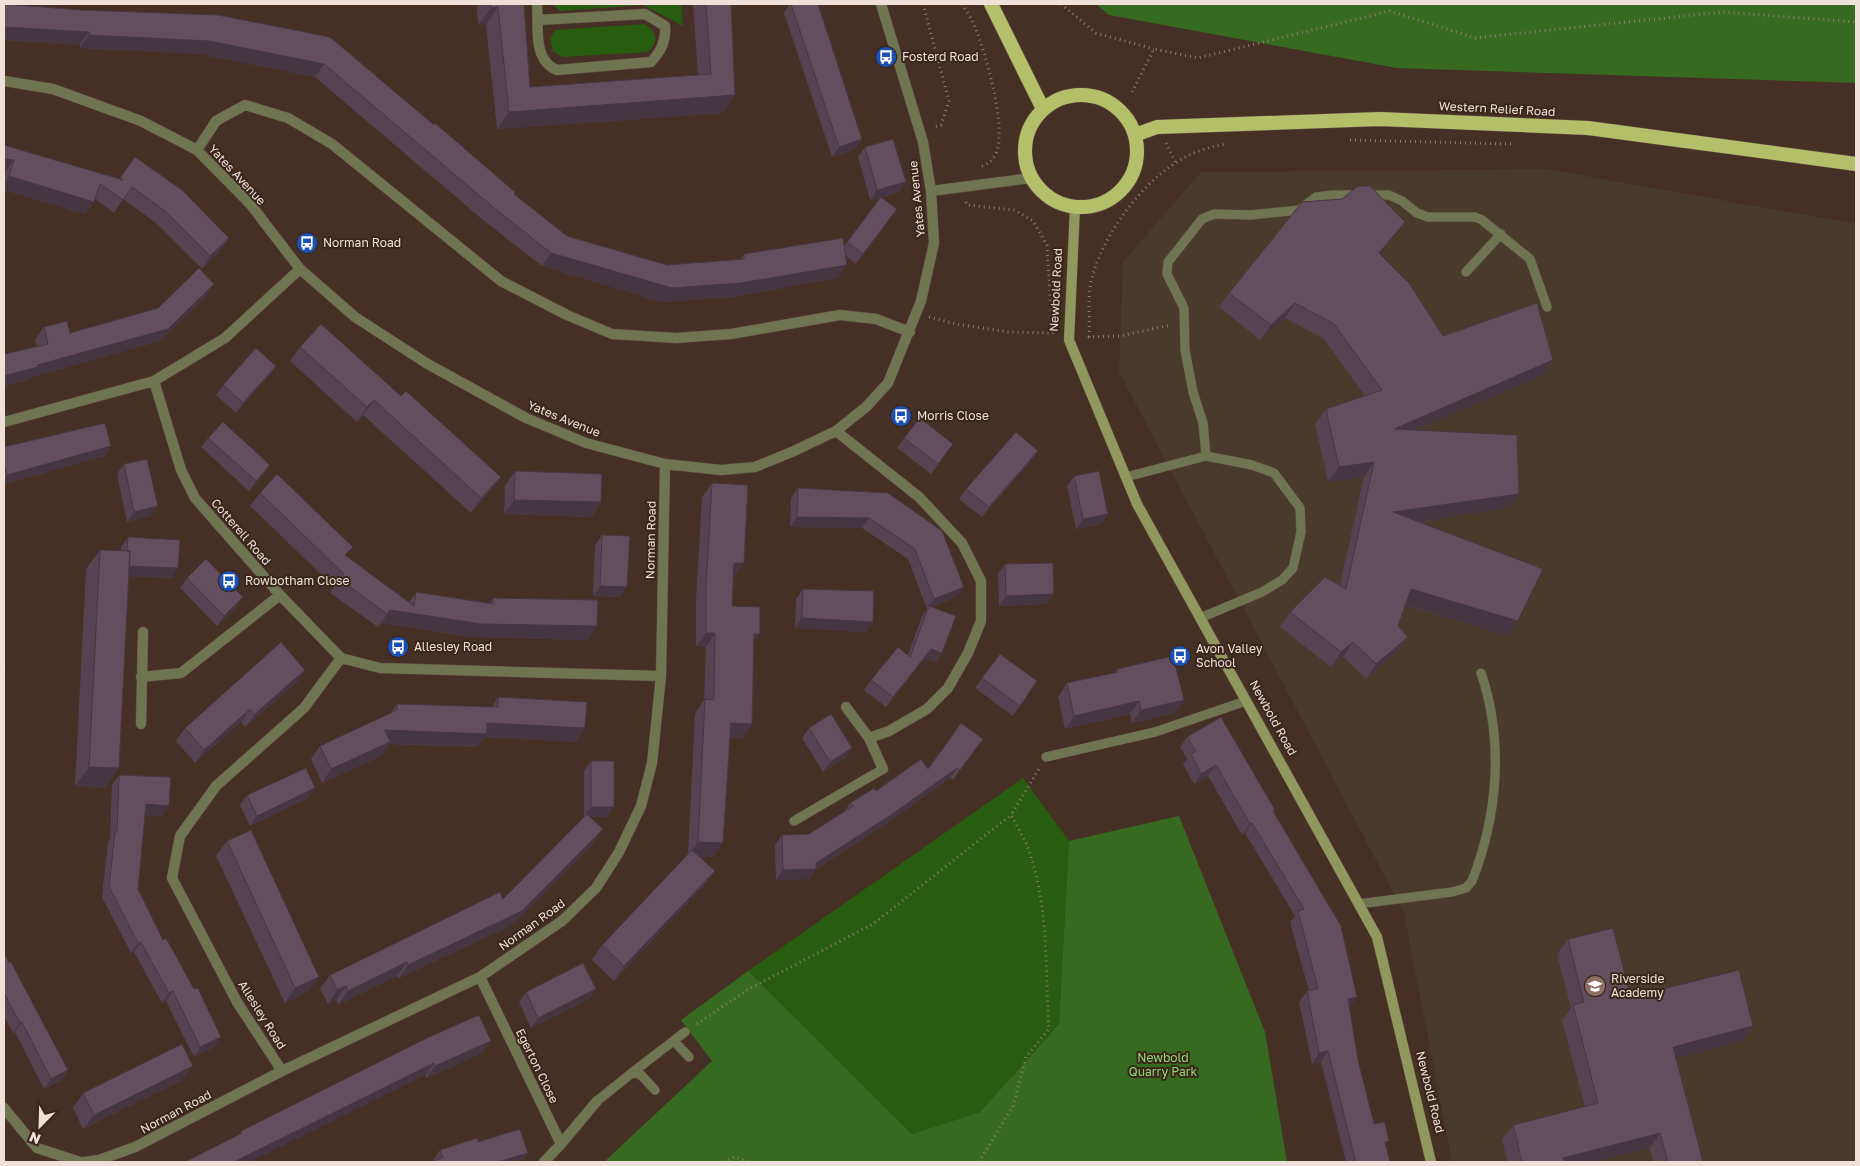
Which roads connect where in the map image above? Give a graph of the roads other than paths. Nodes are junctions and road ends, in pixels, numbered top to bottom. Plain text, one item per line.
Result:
1 (537, 4) edge
2 (881, 4) edge
3 (991, 4) edge
4 (538, 20) junction
5 (4, 81) edge
6 (1044, 109) junction
7 (1135, 135) junction
8 (196, 150) junction
9 (1856, 164) edge
10 (1032, 178) junction
11 (931, 190) junction
12 (1075, 207) junction
13 (1501, 234) junction
14 (300, 269) junction
15 (1466, 272) dead end
16 (1547, 307) dead end
17 (910, 332) junction
18 (154, 380) junction
19 (4, 422) edge
20 (836, 431) junction
21 (1206, 456) junction
22 (665, 464) junction
23 (1126, 477) junction
24 (280, 595) junction
25 (1200, 618) junction
26 (143, 632) dead end
27 (341, 658) junction
28 (1481, 673) dead end
29 (661, 676) junction
30 (141, 677) junction
31 (1246, 701) junction
32 (846, 707) dead end
33 (141, 724) dead end
34 (869, 738) junction
35 (1046, 757) road end
36 (883, 769) joint
37 (794, 821) dead end
38 (1358, 904) junction
39 (480, 977) junction
40 (685, 1032) road end
41 (674, 1041) junction
42 (690, 1057) dead end
43 (282, 1071) junction
44 (633, 1072) junction
45 (655, 1090) dead end
46 (597, 1102) joint
47 (4, 1108) edge
48 (561, 1144) junction
49 (80, 1162) edge
50 (84, 1162) edge
51 (544, 1162) edge
52 (1431, 1162) edge

1 - 4 street
2 - 11 street, Yates Avenue
3 - 6 highway
4 - 4 street
5 - 8 street, Yates Avenue
6 - 7 highway
6 - 10 highway
7 - 9 highway, Western Relief Road
7 - 12 highway
8 - 14 street, Yates Avenue
8 - 17 street
10 - 11 street
10 - 12 highway
11 - 17 street, Yates Avenue
12 - 23 main road, Newbold Road
13 - 15 lane
13 - 16 lane
13 - 21 lane
14 - 18 street
14 - 22 street, Yates Avenue
17 - 20 street, Yates Avenue
18 - 19 street
18 - 24 street, Cotterell Road
20 - 22 street, Yates Avenue
20 - 34 street
21 - 23 lane
21 - 25 lane
22 - 29 street, Norman Road
23 - 25 main road, Newbold Road
24 - 27 street, Cotterell Road
24 - 30 street
25 - 31 main road, Newbold Road
26 - 30 street
27 - 29 street
27 - 43 street, Allesley Road
28 - 38 lane
29 - 39 street, Norman Road
30 - 33 street
31 - 35 lane
31 - 38 main road, Newbold Road
32 - 34 street
34 - 36 street
36 - 37 lane
38 - 52 main road, Newbold Road
39 - 43 street, Norman Road
39 - 48 street, Egerton Close
40 - 41 lane
41 - 42 lane
41 - 44 lane
43 - 50 street, Norman Road
44 - 45 lane
44 - 46 lane
46 - 48 street
47 - 49 street
48 - 51 street

